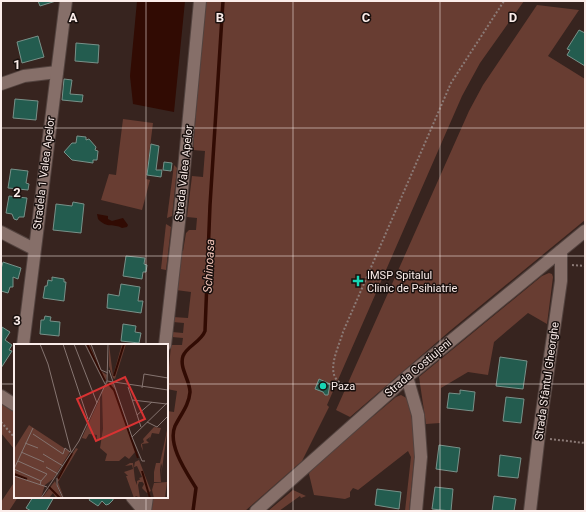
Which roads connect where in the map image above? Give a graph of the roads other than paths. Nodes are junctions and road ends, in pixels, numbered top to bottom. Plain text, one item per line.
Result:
1 (66, 1) edge
2 (200, 1) edge
3 (57, 72) junction
4 (1, 84) edge
5 (585, 231) edge
6 (1, 232) edge
7 (34, 249) junction
8 (562, 251) junction
9 (23, 344) edge
10 (165, 344) edge
11 (407, 377) junction
12 (1, 396) edge
13 (14, 404) edge
14 (133, 498) edge
15 (147, 498) edge
16 (144, 511) edge
17 (256, 511) edge
18 (416, 511) edge
19 (530, 511) edge

1 - 3 street, Stradela 1 Valea Apelor
2 - 10 street, Strada Valea Apelor
3 - 4 street
3 - 7 street, Stradela 1 Valea Apelor
5 - 8 street, Strada Costiujeni
6 - 7 street
7 - 9 street, Stradela 1 Valea Apelor
8 - 11 street, Strada Costiujeni
8 - 19 street, Strada Sfântul Gheorghe
11 - 17 street, Strada Costiujeni
11 - 18 street
12 - 13 street
14 - 16 street
15 - 16 street

